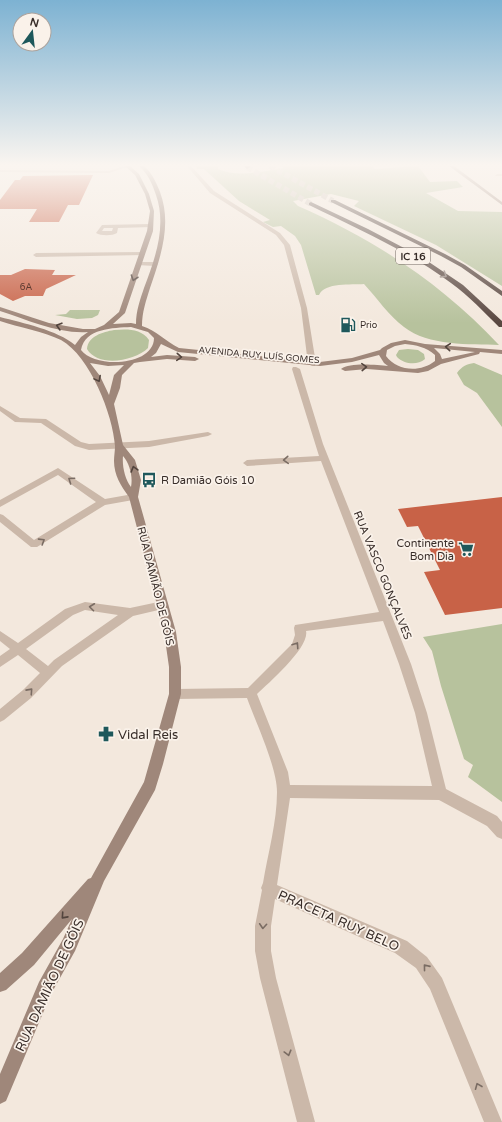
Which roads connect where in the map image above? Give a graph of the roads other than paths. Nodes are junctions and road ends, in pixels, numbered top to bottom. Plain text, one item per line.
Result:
1 (151, 218) edge
2 (164, 218) edge
3 (253, 218) edge
4 (339, 218) edge
5 (368, 218) edge
6 (116, 226) dead end
7 (150, 229) junction
8 (164, 231) junction
9 (142, 254) junction
10 (36, 255) dead end
11 (139, 264) junction
12 (155, 264) junction
13 (502, 294) edge
14 (0, 308) edge
15 (0, 319) edge
16 (502, 326) edge
17 (104, 327) junction
18 (139, 327) junction
19 (97, 330) junction
20 (157, 336) junction
21 (425, 345) junction
22 (382, 352) junction
23 (501, 352) edge
24 (80, 353) junction
25 (136, 361) junction
26 (439, 362) junction
27 (312, 364) junction
28 (296, 369) junction
29 (401, 369) junction
30 (110, 404) junction
31 (0, 408) edge
32 (208, 434) dead end
33 (119, 446) junction
34 (324, 458) junction
35 (247, 463) dead end
36 (133, 497) junction
37 (103, 502) junction
38 (0, 504) edge
39 (0, 517) edge
40 (163, 605) junction
41 (130, 612) junction
42 (386, 616) junction
43 (0, 635) edge
44 (18, 649) junction
45 (0, 662) edge
46 (47, 672) junction
47 (251, 693) junction
48 (175, 694) junction
49 (0, 716) edge
50 (284, 791) junction
51 (440, 793) junction
52 (502, 832) edge
53 (99, 876) junction
54 (268, 888) junction
55 (0, 984) edge
56 (0, 1095) edge
57 (306, 1122) edge
58 (493, 1122) edge

1 - 7 street
2 - 8 street
3 - 27 street
4 -> 16 highway, IC 16
5 - 13 highway, IC 16
6 - 7 street
7 - 8 street
7 - 9 street
8 - 12 street
9 - 10 street
9 - 11 street
11 - 12 street
11 -> 17 street
12 - 18 street
19 -> 14 street
15 - 24 street
17 - 18 street
17 - 19 street
18 - 20 street, AVENIDA RUY LUÍS GOMES
19 - 24 street
20 - 25 street
20 - 27 street, AVENIDA RUY LUÍS GOMES
21 - 22 street, AVENIDA RUY LUÍS GOMES
23 -> 21 street
21 - 26 street
22 - 27 street, AVENIDA RUY LUÍS GOMES
22 - 29 street
23 - 26 street
24 - 25 street, AVENIDA RUY LUÍS GOMES
24 -> 30 street, RUA DAMIÃO DE GÓIS
25 -> 28 street, AVENIDA RUY LUÍS GOMES
25 - 30 street
26 - 29 street, AVENIDA RUY LUÍS GOMES
28 -> 29 street, AVENIDA RUY LUÍS GOMES
28 - 34 street, RUA VASCO GONÇALVES
30 - 33 street, RUA DAMIÃO DE GÓIS
31 - 33 street
32 - 33 street
33 - 36 street, RUA DAMIÃO DE GÓIS
36 -> 33 street, RUA DAMIÃO DE GÓIS
34 -> 35 street
34 - 42 street, RUA VASCO GONÇALVES
36 - 37 street
36 - 40 street, RUA DAMIÃO DE GÓIS
37 -> 38 street
39 -> 37 street
40 - 41 street
40 - 48 street, RUA DAMIÃO DE GÓIS
41 -> 44 street
41 - 46 street
47 -> 42 street
42 - 51 street, RUA VASCO GONÇALVES
43 - 44 street
44 - 45 street
44 - 46 street
49 -> 46 street
47 - 48 street
47 - 50 street
48 - 53 street, RUA DAMIÃO DE GÓIS
50 - 51 street
50 - 54 street
51 - 52 street
53 -> 55 street, RUA DAMIÃO DE GÓIS
53 - 56 street, RUA DAMIÃO DE GÓIS
54 -> 57 street, PRACETA RUY BELO
58 -> 54 street, PRACETA RUY BELO

